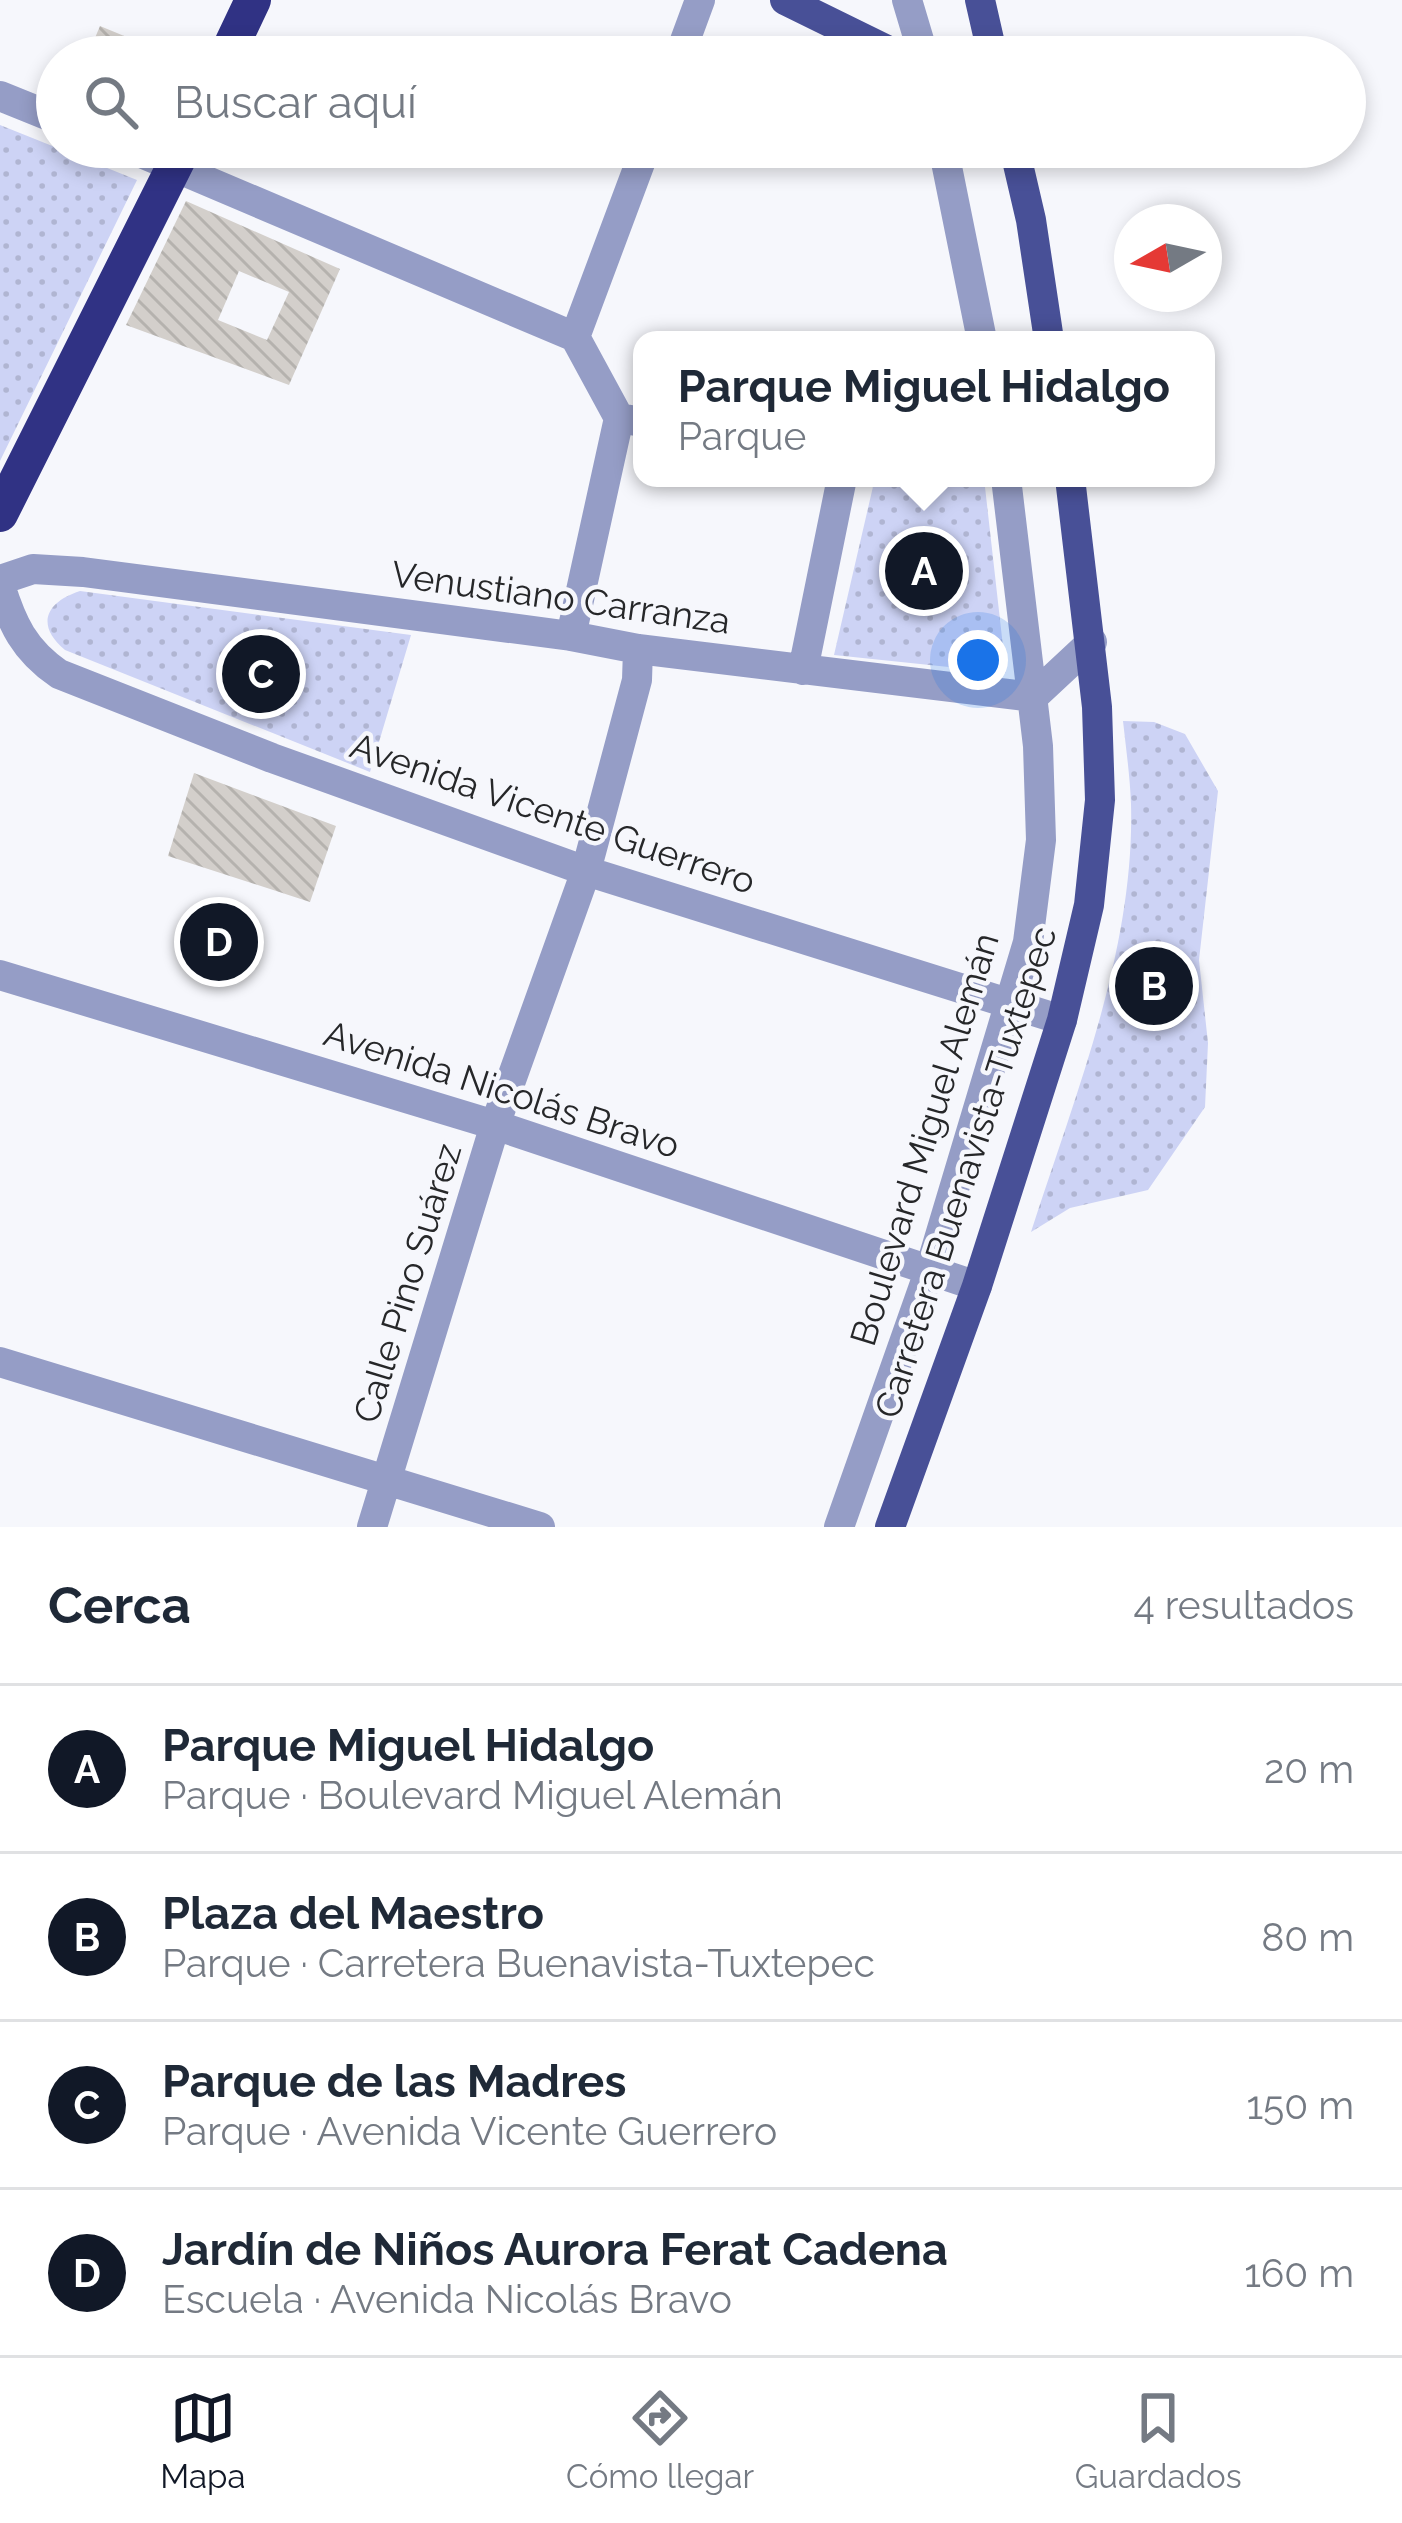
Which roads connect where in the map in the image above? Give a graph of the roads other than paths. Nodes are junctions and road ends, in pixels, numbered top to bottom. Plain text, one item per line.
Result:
1 (253, 0) edge
2 (700, 0) edge
3 (785, 0) edge
4 (907, 0) edge
5 (980, 0) edge
6 (236, 36) edge
7 (687, 36) edge
8 (859, 36) edge
9 (918, 36) edge
10 (989, 36) edge
11 (0, 96) edge
12 (36, 111) edge
13 (174, 168) edge
14 (204, 168) edge
15 (638, 168) edge
16 (947, 168) edge
17 (1019, 168) edge
18 (980, 331) edge
19 (1048, 331) edge
20 (575, 337) junction
21 (630, 420) edge
22 (840, 487) edge
23 (1007, 487) edge
24 (1071, 487) edge
25 (0, 514) edge
26 (0, 582) edge
27 (572, 636) junction
28 (1091, 642) junction
29 (638, 649) junction
30 (802, 670) junction
31 (1033, 697) junction
32 (586, 871) junction
33 (0, 975) edge
34 (1012, 1002) junction
35 (1062, 1020) junction
36 (495, 1125) junction
37 (931, 1269) junction
38 (976, 1286) junction
39 (0, 1362) edge
40 (388, 1480) junction
41 (372, 1527) edge
42 (540, 1527) edge
43 (838, 1527) edge
44 (890, 1527) edge

1 - 6 street
2 - 7 street
3 - 8 main road
4 - 9 street
5 - 10 main road
11 - 12 street
13 - 25 street
14 - 20 street
15 - 20 street
16 - 18 street
17 - 19 main road
20 - 21 street
21 - 27 street
22 - 30 street
23 - 31 street, Boulevard Miguel Alemán
24 - 28 main road, Carretera Buenavista-Tuxtepec
26 - 27 street, Venustiano Carranza
26 - 32 street, Avenida Vicente Guerrero
27 - 29 street, Venustiano Carranza
28 - 31 street
28 - 35 main road, Carretera Buenavista-Tuxtepec
29 - 30 street, Venustiano Carranza
29 - 32 street, Calle Pino Suárez
30 - 31 street, Venustiano Carranza
31 - 34 street, Boulevard Miguel Alemán
32 - 34 street, Avenida Vicente Guerrero
32 - 36 street, Calle Pino Suárez
33 - 36 street, Avenida Nicolás Bravo
34 - 35 street, Avenida Vicente Guerrero
34 - 37 street, Boulevard Miguel Alemán
35 - 38 main road, Carretera Buenavista-Tuxtepec
36 - 37 street, Avenida Nicolás Bravo
36 - 40 street, Calle Pino Suárez
37 - 38 street, Avenida Nicolás Bravo
37 - 43 street, Boulevard Miguel Alemán
38 - 44 main road, Carretera Buenavista-Tuxtepec
39 - 40 street
40 - 41 street, Calle Pino Suárez
40 - 42 street

